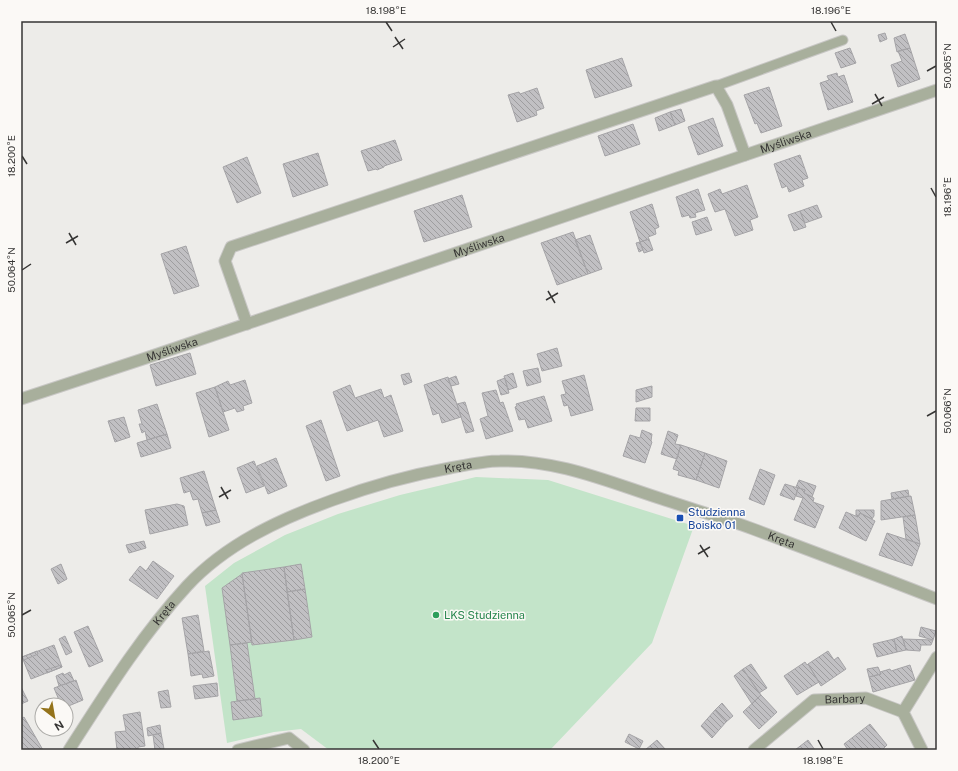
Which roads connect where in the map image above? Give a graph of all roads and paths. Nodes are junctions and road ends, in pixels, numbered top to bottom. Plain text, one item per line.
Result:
1 (843, 40) dead end
2 (716, 86) junction
3 (937, 90) edge
4 (745, 155) junction
5 (247, 324) junction
6 (21, 399) edge
7 (937, 599) edge
8 (937, 657) edge
9 (903, 712) junction
10 (69, 750) edge
11 (238, 750) edge
12 (304, 750) edge
13 (754, 750) edge
14 (922, 750) edge

1 - 2 lane
2 - 4 street
2 - 5 street
3 - 4 street, Myśliwska
4 - 5 street, Myśliwska
5 - 6 street, Myśliwska
7 - 10 street, Kręta
8 - 9 street
9 - 13 street, Barbary
9 - 14 street
11 - 12 street

